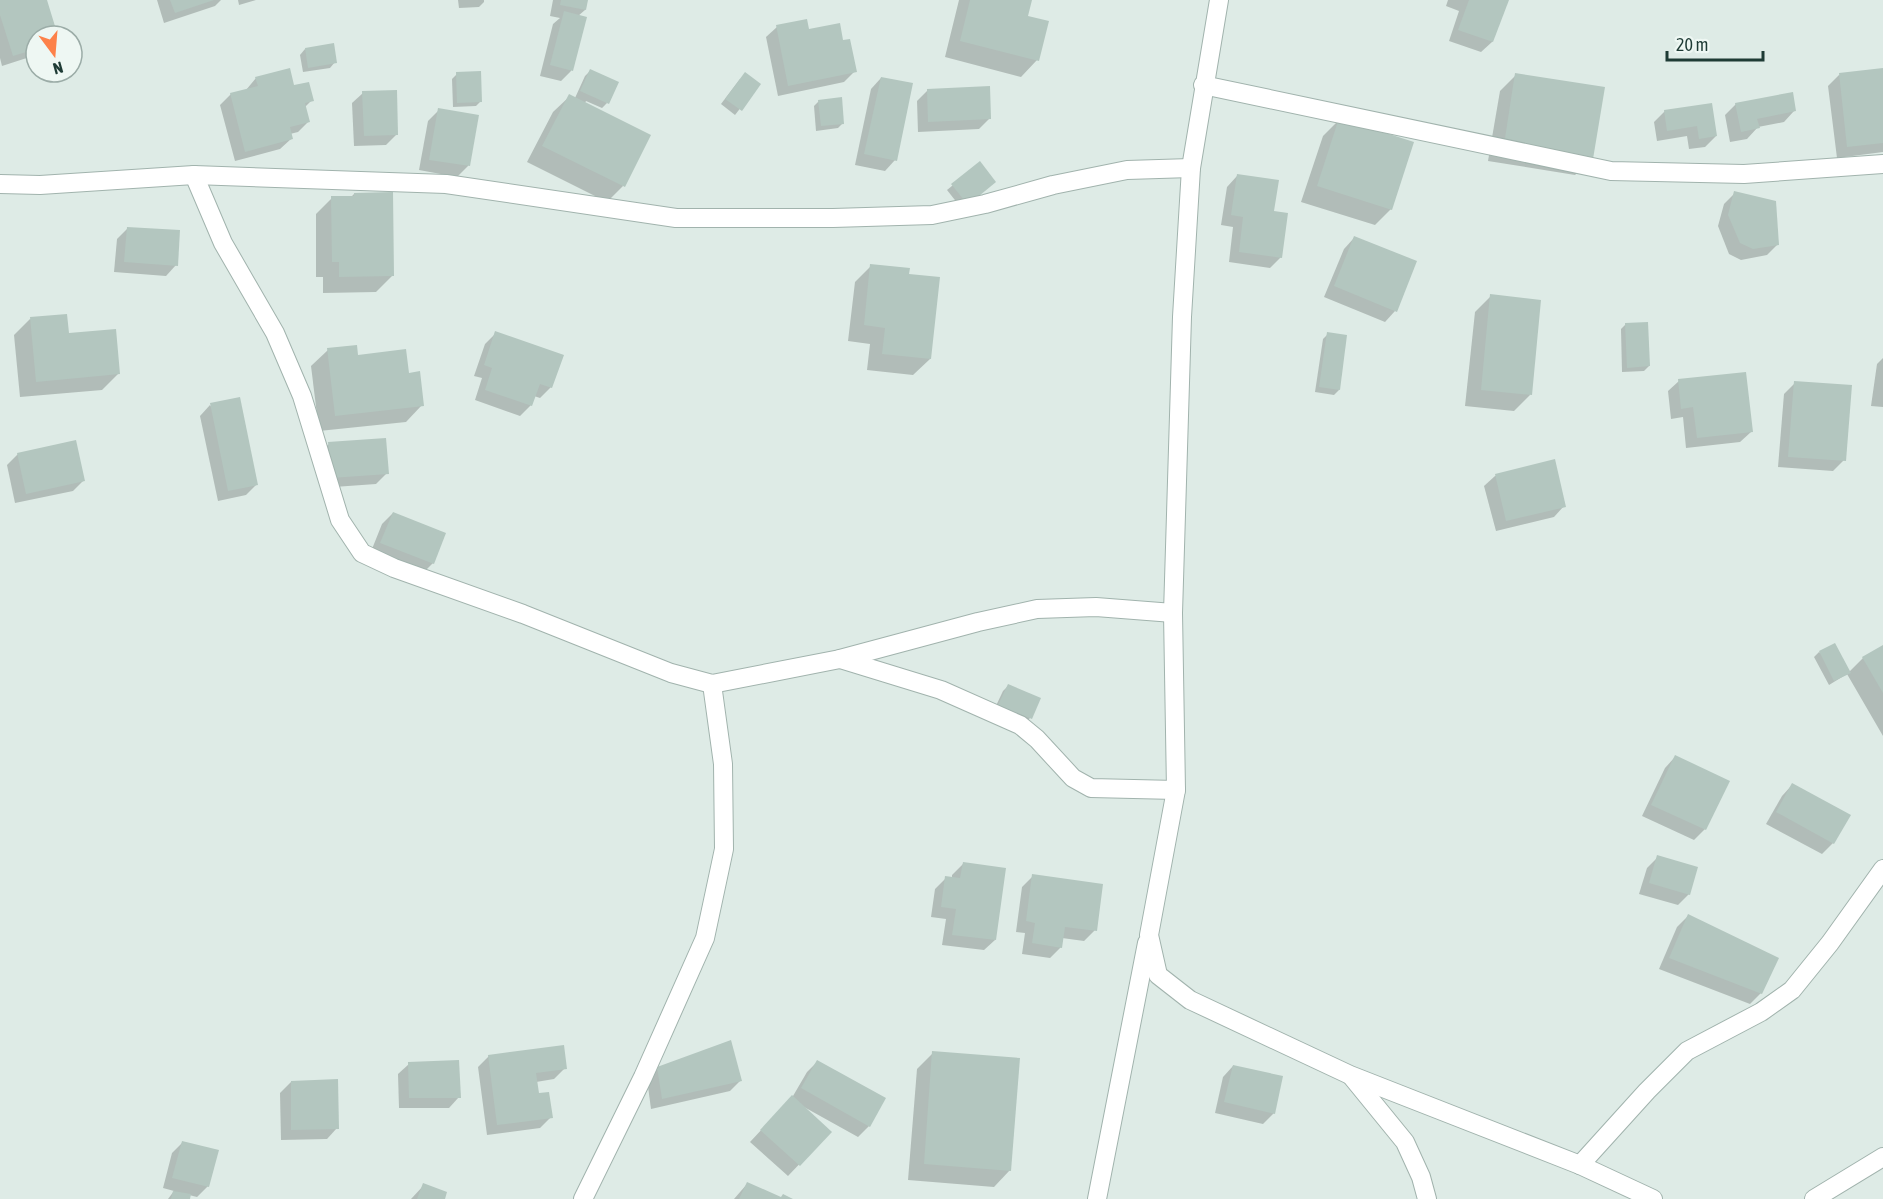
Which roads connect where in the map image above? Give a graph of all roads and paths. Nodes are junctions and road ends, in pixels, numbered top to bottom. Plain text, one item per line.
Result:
1 (1219, 0) edge
2 (1203, 85) junction
3 (1883, 164) edge
4 (1191, 168) junction
5 (194, 175) junction
6 (0, 184) edge
7 (1173, 613) junction
8 (840, 659) junction
9 (712, 684) junction
10 (1176, 790) junction
11 (1883, 869) edge
12 (1149, 935) junction
13 (1350, 1074) junction
14 (1883, 1157) edge
15 (1580, 1165) junction
16 (583, 1199) edge
17 (1097, 1199) edge
18 (1427, 1199) edge
19 (1653, 1199) edge
20 (1814, 1199) edge

1 - 2 street
2 - 3 street
2 - 4 street
4 - 5 street
4 - 7 street
5 - 6 street
5 - 9 street
7 - 8 street
7 - 10 street
8 - 9 street
8 - 10 street
9 - 16 street
10 - 12 street
11 - 15 street
12 - 13 street
12 - 17 street
13 - 15 street
13 - 18 street
14 - 20 street
15 - 19 street

